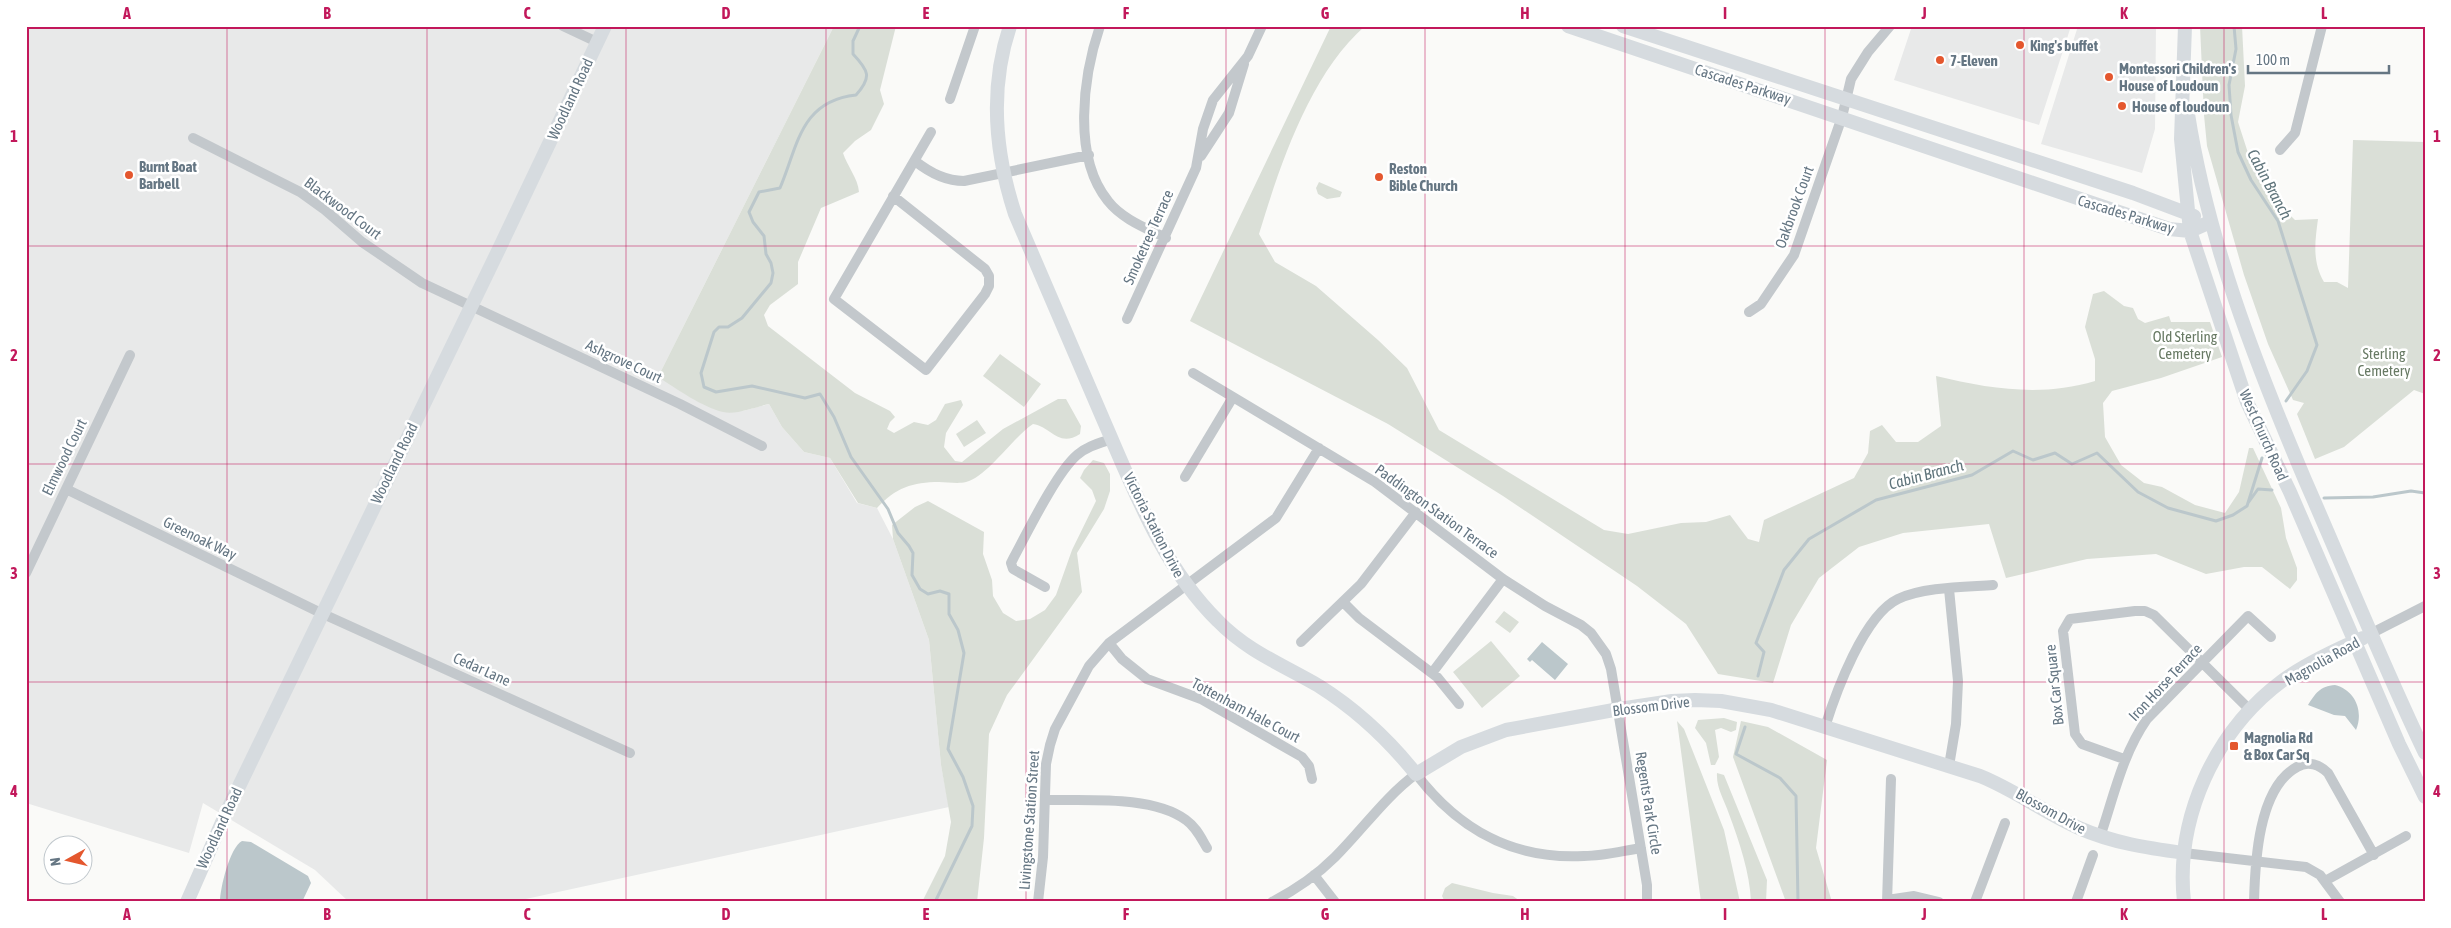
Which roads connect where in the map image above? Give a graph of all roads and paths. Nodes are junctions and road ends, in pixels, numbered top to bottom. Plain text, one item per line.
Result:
1 (563, 26) edge
2 (604, 26) edge
3 (974, 26) edge
4 (1010, 26) edge
5 (1100, 26) edge
6 (1262, 26) edge
7 (1568, 26) edge
8 (1623, 26) edge
9 (1890, 26) edge
10 (2185, 26) edge
11 (2322, 26) edge
12 (597, 42) junction
13 (2184, 53) junction
14 (1248, 56) junction
15 (950, 99) dead end
16 (1846, 100) junction
17 (1842, 117) junction
18 (931, 132) dead end
19 (193, 138) dead end
20 (2280, 150) dead end
21 (1089, 155) junction
22 (915, 162) junction
23 (1196, 168) junction
24 (1003, 174) junction
25 (893, 196) junction
26 (2189, 214) junction
27 (2210, 222) junction
28 (2190, 231) junction
29 (1166, 238) junction
30 (472, 305) junction
31 (1749, 312) dead end
32 (1127, 319) dead end
33 (130, 355) dead end
34 (1192, 373) dead end
35 (1233, 397) junction
36 (1112, 439) junction
37 (762, 446) dead end
38 (1319, 448) junction
39 (1185, 477) dead end
40 (66, 489) junction
41 (1416, 512) junction
42 (26, 573) edge
43 (1503, 579) junction
44 (1993, 585) dead end
45 (1186, 586) junction
46 (1045, 587) dead end
47 (1949, 589) junction
48 (1343, 602) junction
49 (2425, 606) edge
50 (321, 613) junction
51 (2370, 634) junction
52 (2271, 637) dead end
53 (2355, 641) junction
54 (1300, 642) dead end
55 (1109, 643) junction
56 (2203, 663) junction
57 (1432, 674) junction
58 (1459, 704) dead end
59 (1618, 709) junction
60 (2250, 710) junction
61 (1824, 727) junction
62 (630, 753) dead end
63 (2425, 753) edge
64 (2124, 759) junction
65 (1949, 766) junction
66 (1416, 774) junction
67 (1312, 779) dead end
68 (1891, 779) dead end
69 (2425, 797) edge
70 (1045, 800) junction
71 (2005, 822) dead end
72 (2406, 836) dead end
73 (2100, 837) junction
74 (1207, 848) dead end
75 (1641, 848) junction
76 (2184, 853) junction
77 (2093, 855) dead end
78 (2374, 855) junction
79 (2256, 860) junction
80 (1314, 876) junction
81 (2325, 881) junction
82 (1887, 901) edge
83 (187, 902) edge
84 (1038, 902) edge
85 (1272, 902) edge
86 (1335, 902) edge
87 (1648, 902) edge
88 (1940, 902) edge
89 (1975, 902) edge
90 (2076, 902) edge
91 (2184, 902) edge
92 (2254, 902) edge
93 (2340, 902) edge

1 - 12 street
2 - 12 street, Woodland Road
3 - 15 street
4 - 24 street, Victoria Station Drive
5 - 21 street
6 - 14 street, Smoketree Terrace
7 - 17 street, Cascades Parkway
8 - 16 street, Cascades Parkway
9 - 16 street, Oakbrook Court
10 - 13 street, West Church Road
11 - 20 street
12 - 30 street, Woodland Road
13 - 26 street, West Church Road
13 - 27 street, West Church Road
14 - 23 street, Smoketree Terrace
14 - 23 street, Smoketree Terrace
16 - 17 street, Oakbrook Court
16 - 26 street, Cascades Parkway
17 - 28 street, Cascades Parkway
17 - 31 street, Oakbrook Court
18 - 22 street
19 - 30 street, Blackwood Court
21 - 24 street
21 - 29 street
22 - 24 street
22 - 25 street
23 - 29 street, Smoketree Terrace
24 - 36 street, Victoria Station Drive
25 - 25 street
26 - 27 street, Cascades Parkway
26 - 28 street, West Church Road
27 - 28 street, Cascades Parkway
27 - 51 street, West Church Road
28 - 53 street, West Church Road
29 - 32 street, Smoketree Terrace
30 - 37 street, Ashgrove Court
30 - 50 street, Woodland Road
33 - 40 street, Elmwood Court
34 - 35 street, Paddington Station Terrace
35 - 38 street, Paddington Station Terrace
35 - 39 street
36 - 45 street, Victoria Station Drive
36 - 46 street
38 - 41 street, Paddington Station Terrace
38 - 45 street, Livingstone Station Street
40 - 42 street, Elmwood Court
40 - 50 street, Greenoak Way
41 - 43 street, Paddington Station Terrace
41 - 48 street
43 - 57 street
43 - 59 street, Paddington Station Terrace
44 - 47 street
45 - 55 street, Livingstone Station Street
45 - 66 street, Victoria Station Drive
47 - 61 street
47 - 65 street
48 - 54 street
48 - 57 street
49 - 51 street, Magnolia Road
50 - 62 street, Cedar Lane
50 - 83 street, Woodland Road
51 - 53 street, Magnolia Road
51 - 63 street, West Church Road
52 - 56 street, Iron Horse Terrace
53 - 60 street, Magnolia Road
53 - 69 street, West Church Road
55 - 67 street, Tottenham Hale Court
55 - 70 street, Livingstone Station Street
56 - 60 street, Box Car Square
56 - 64 street, Iron Horse Terrace
56 - 64 street, Box Car Square
57 - 58 street
59 - 61 street, Blossom Drive
59 - 66 street, Blossom Drive
59 - 75 street, Regents Park Circle
60 - 76 street, Magnolia Road
61 - 65 street, Blossom Drive
64 - 73 street, Iron Horse Terrace
65 - 73 street, Blossom Drive
66 - 75 street, Victoria Station Drive
66 - 80 street, Blossom Drive
68 - 82 street
70 - 74 street
70 - 84 street, Livingstone Station Street
71 - 89 street
72 - 78 street
73 - 76 street, Blossom Drive
75 - 87 street, Regents Park Circle
76 - 79 street
76 - 91 street, Magnolia Road
77 - 90 street
78 - 79 street
78 - 81 street
79 - 81 street
79 - 92 street
80 - 85 street, Blossom Drive
80 - 86 street
81 - 93 street
82 - 88 street

